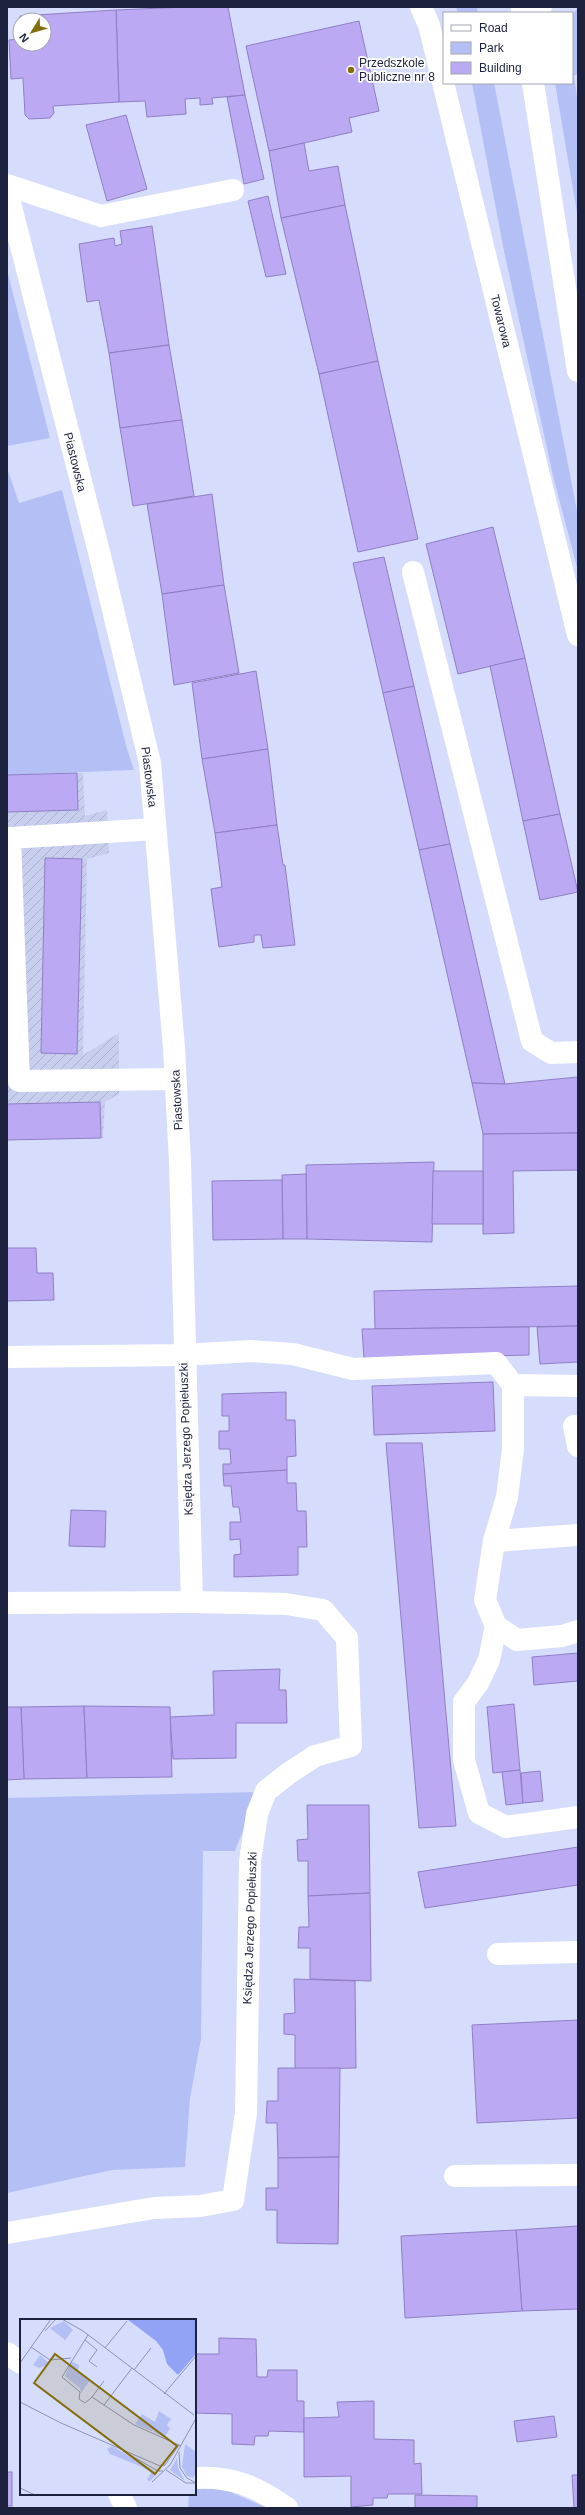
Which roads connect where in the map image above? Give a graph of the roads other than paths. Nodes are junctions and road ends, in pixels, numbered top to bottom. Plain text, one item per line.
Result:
1 (421, 7) edge
2 (443, 82) edge
3 (443, 84) edge
4 (533, 84) edge
5 (7, 184) edge
6 (233, 190) dead end
7 (7, 191) edge
8 (578, 371) edge
9 (413, 572) dead end
10 (578, 635) edge
11 (155, 829) junction
12 (578, 1052) edge
13 (175, 1079) junction
14 (184, 1355) junction
15 (7, 1357) edge
16 (513, 1385) junction
17 (578, 1386) edge
18 (578, 1535) edge
19 (494, 1541) junction
20 (192, 1602) junction
21 (7, 1603) edge
22 (496, 1626) junction
23 (578, 1631) edge
24 (578, 1817) edge
25 (578, 1952) edge
26 (498, 1954) dead end
27 (578, 2175) edge
28 (454, 2176) dead end
29 (7, 2233) edge
30 (7, 2354) edge
31 (20, 2362) edge
32 (196, 2478) edge
33 (120, 2495) edge
34 (126, 2508) edge
35 (287, 2508) edge

1 - 2 street, Towarowa
3 - 10 street, Towarowa
4 - 8 street
5 - 6 street
7 - 11 street, Piastowska
9 - 12 street
11 - 13 street, Piastowska
11 - 13 street
13 - 14 street, Piastowska
14 - 15 street, Księdza Jerzego Popiełuszki
14 - 16 street
14 - 20 street, Księdza Jerzego Popiełuszki
16 - 17 street
16 - 19 street
18 - 19 street
19 - 22 street
20 - 21 street, Księdza Jerzego Popiełuszki
20 - 29 street, Księdza Jerzego Popiełuszki
22 - 23 street
22 - 24 street
25 - 26 street
27 - 28 street
30 - 31 street
32 - 35 street
33 - 34 street

